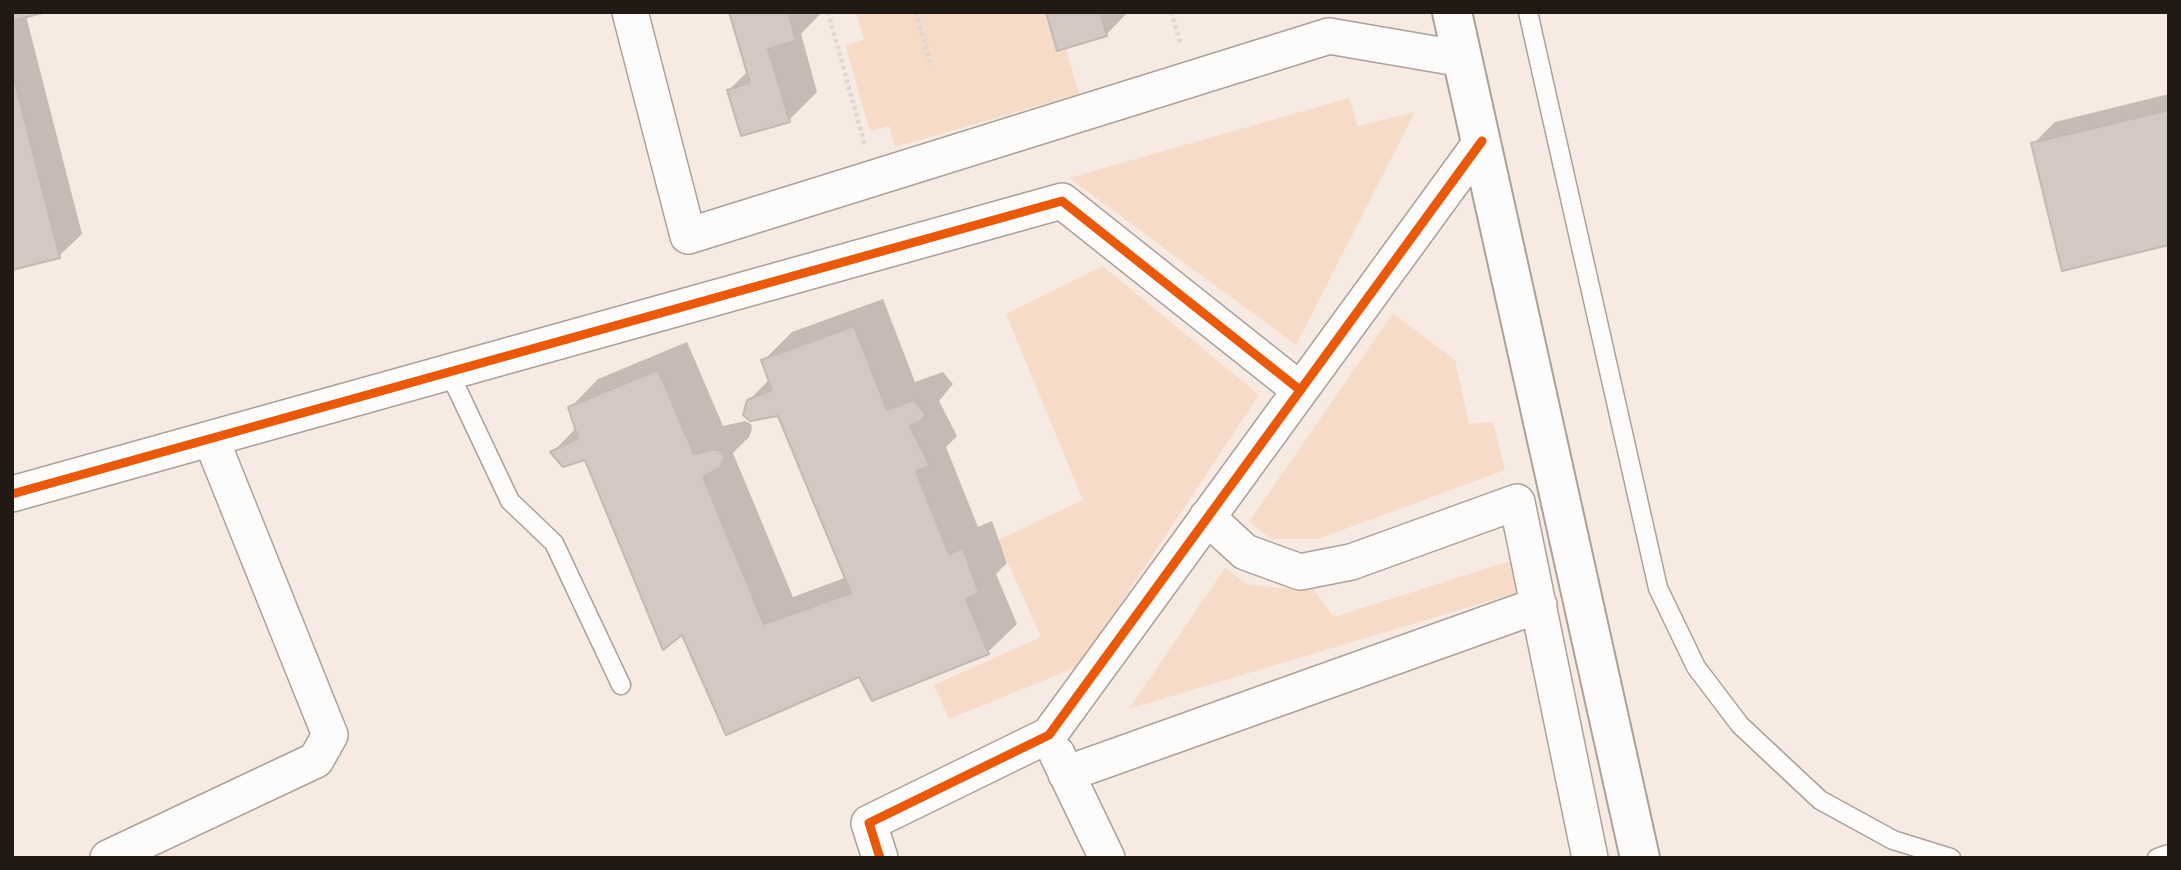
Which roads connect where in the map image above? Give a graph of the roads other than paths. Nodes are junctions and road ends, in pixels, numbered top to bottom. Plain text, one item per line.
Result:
1 (630, 12) edge
2 (1452, 12) edge
3 (1528, 12) edge
4 (1326, 24) edge
5 (1463, 59) junction
6 (1482, 141) junction
7 (449, 372) junction
8 (1300, 390) junction
9 (211, 439) junction
10 (12, 494) edge
11 (1207, 517) junction
12 (1539, 605) junction
13 (621, 685) dead end
14 (1049, 735) junction
15 (1066, 774) junction
16 (2169, 854) edge
17 (108, 858) edge
18 (880, 858) edge
19 (1107, 858) edge
20 (1590, 858) edge
21 (1640, 858) edge
22 (1951, 858) edge
23 (2157, 858) edge

1 - 4 street
2 - 5 street
3 - 22 lane
4 - 5 street
5 - 6 street
6 - 8 street
6 - 21 street
7 - 8 street
7 - 9 street
7 - 13 lane
8 - 11 street
9 - 10 street
9 - 17 street
11 - 12 street
11 - 14 street
12 - 15 street
12 - 20 street
14 - 15 street
14 - 18 street
15 - 19 street
16 - 23 lane

